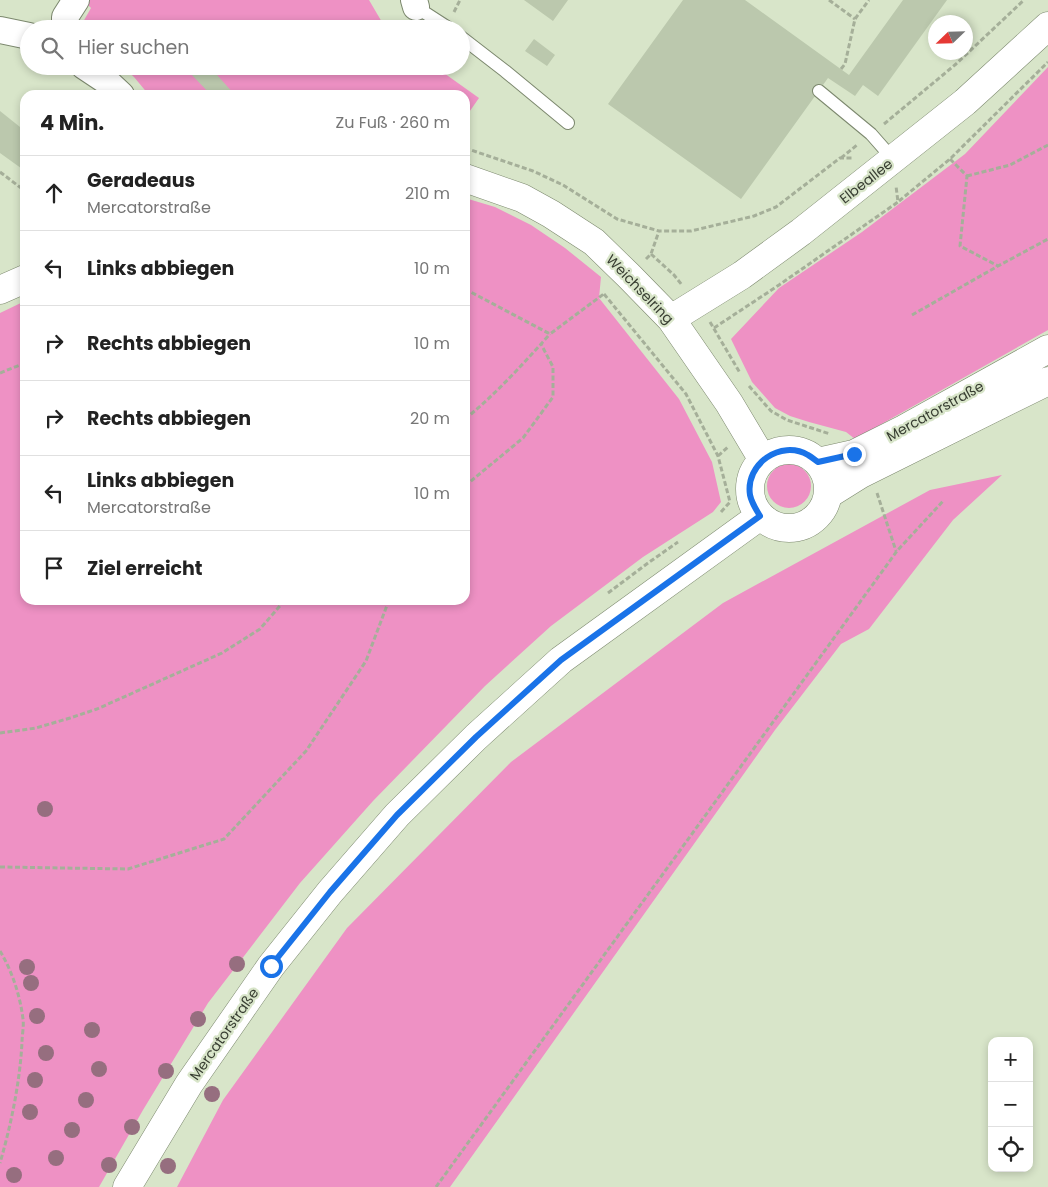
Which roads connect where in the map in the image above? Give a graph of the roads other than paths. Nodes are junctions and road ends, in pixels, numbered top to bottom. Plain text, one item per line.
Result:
1 (76, 0) edge
2 (415, 3) edge
3 (65, 20) edge
4 (438, 20) edge
5 (1048, 26) edge
6 (0, 30) edge
7 (20, 34) edge
8 (470, 44) edge
9 (98, 75) edge
10 (115, 90) edge
11 (818, 91) dead end
12 (568, 123) dead end
13 (893, 160) junction
14 (470, 180) edge
15 (20, 281) edge
16 (0, 290) edge
17 (671, 319) junction
18 (1048, 349) edge
19 (1048, 381) edge
20 (763, 460) junction
21 (818, 462) junction
22 (828, 494) junction
23 (760, 516) junction
24 (127, 1187) edge

1 - 3 street
2 - 4 lane
5 - 13 main road, Elbeallee
6 - 7 street
8 - 12 lane
9 - 10 street
11 - 13 lane
13 - 17 main road, Elbeallee
14 - 17 main road, Weichselring
15 - 16 main road
17 - 20 main road, Weichselring
18 - 21 main road, Mercatorstraße
19 - 22 main road, Mercatorstraße
20 - 21 main road
20 - 23 main road
21 - 22 main road
22 - 23 main road
23 - 24 main road, Mercatorstraße

